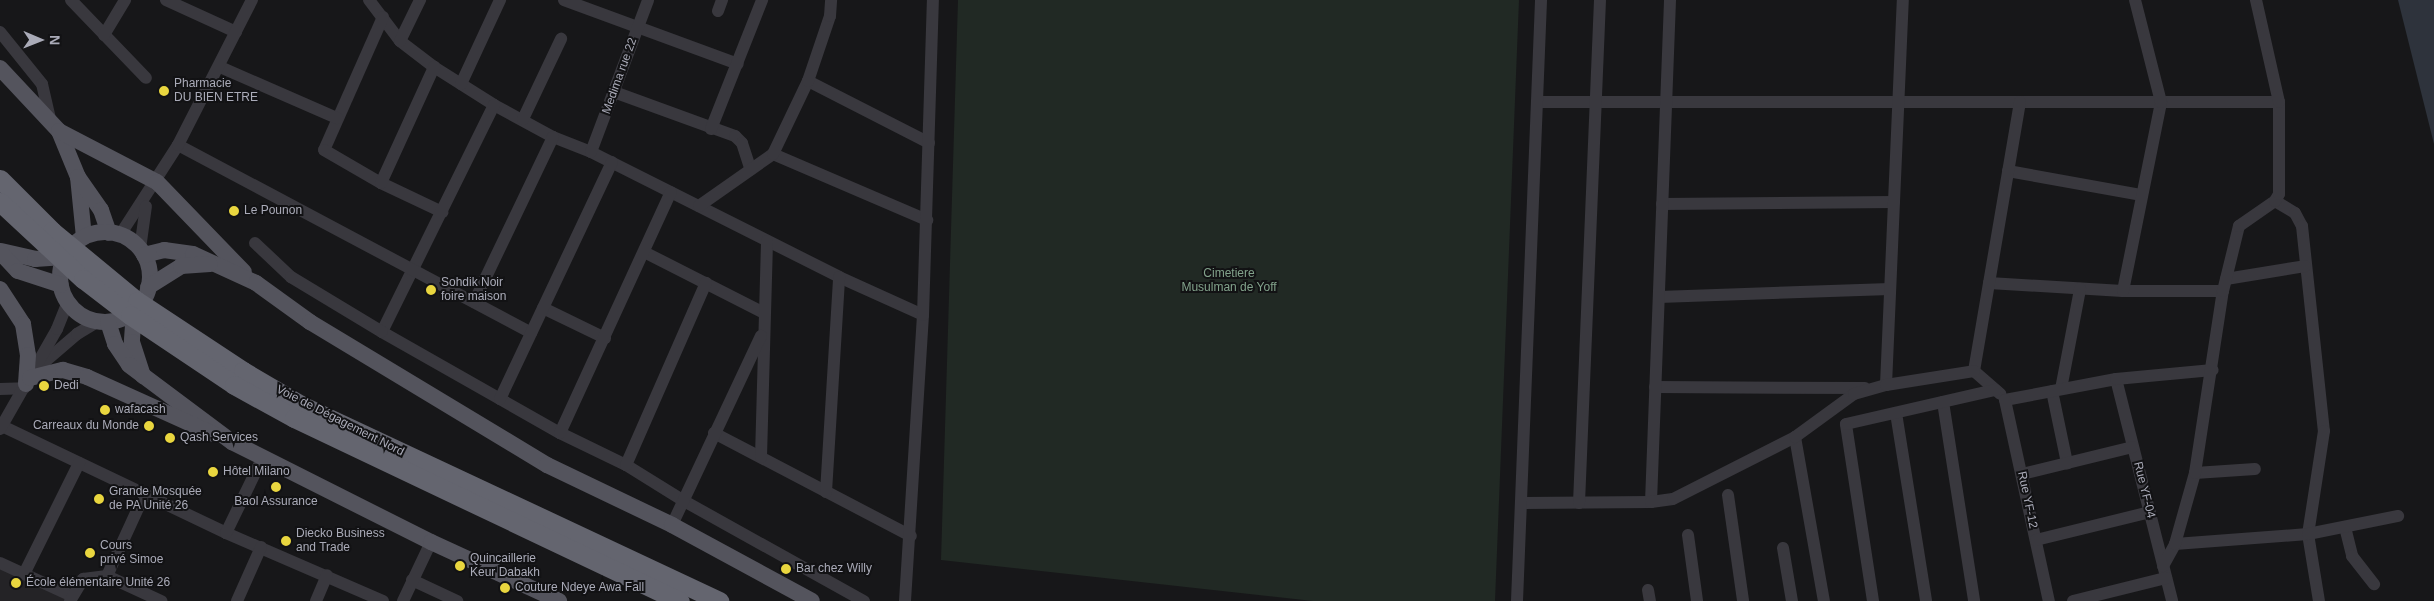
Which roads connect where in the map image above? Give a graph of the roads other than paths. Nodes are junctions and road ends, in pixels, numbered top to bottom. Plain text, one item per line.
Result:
1 (71, 0) edge
2 (126, 0) edge
3 (166, 0) edge
4 (252, 0) edge
5 (369, 0) edge
6 (420, 0) edge
7 (500, 0) edge
8 (564, 0) edge
9 (648, 0) edge
10 (762, 0) edge
11 (831, 0) edge
12 (933, 0) edge
13 (1541, 0) edge
14 (1600, 0) edge
15 (1670, 0) edge
16 (1902, 0) edge
17 (2135, 0) edge
18 (2256, 0) edge
19 (383, 17) junction
20 (638, 28) junction
21 (0, 32) edge
22 (236, 32) junction
23 (104, 35) junction
24 (561, 39) dead end
25 (400, 41) junction
26 (738, 64) junction
27 (220, 66) junction
28 (434, 67) junction
29 (0, 68) edge
30 (146, 78) dead end
31 (808, 81) junction
32 (461, 84) junction
33 (614, 92) junction
34 (1537, 102) junction
35 (1596, 102) junction
36 (1666, 102) junction
37 (1898, 102) junction
38 (2020, 102) junction
39 (2161, 102) junction
40 (2279, 102) junction
41 (494, 105) junction
42 (337, 118) junction
43 (523, 119) junction
44 (55, 125) junction
45 (711, 129) junction
46 (553, 137) junction
47 (929, 143) junction
48 (178, 145) junction
49 (591, 152) junction
50 (772, 154) junction
51 (612, 162) junction
52 (751, 170) junction
53 (2008, 171) junction
54 (78, 177) junction
55 (0, 179) edge
56 (381, 183) junction
57 (154, 186) junction
58 (671, 192) junction
59 (2142, 195) junction
60 (2275, 200) junction
61 (0, 202) edge
62 (1894, 202) junction
63 (1662, 204) junction
64 (699, 206) junction
65 (442, 212) junction
66 (926, 220) junction
67 (114, 234) junction
68 (84, 237) junction
69 (767, 241) junction
70 (255, 243) dead end
71 (0, 251) edge
72 (142, 252) junction
73 (644, 252) junction
74 (64, 257) junction
75 (217, 264) junction
76 (2306, 266) junction
77 (414, 270) junction
78 (839, 277) junction
79 (706, 283) junction
80 (1989, 283) junction
81 (256, 284) junction
82 (61, 285) junction
83 (2225, 285) junction
84 (148, 287) junction
85 (2080, 288) junction
86 (0, 289) edge
87 (1890, 289) junction
88 (2123, 291) junction
89 (1659, 297) junction
90 (68, 302) junction
91 (474, 302) junction
92 (543, 308) junction
93 (134, 311) junction
94 (764, 313) junction
95 (923, 315) junction
96 (104, 321) junction
97 (382, 332) junction
98 (763, 332) junction
99 (532, 333) junction
100 (605, 338) junction
101 (2213, 370) junction
102 (1974, 371) junction
103 (143, 376) junction
104 (2116, 379) junction
105 (28, 380) junction
106 (1655, 387) junction
107 (1882, 387) junction
108 (0, 388) edge
109 (1994, 390) junction
110 (2056, 390) junction
111 (500, 399) junction
112 (2005, 400) junction
113 (1943, 402) junction
114 (1896, 413) junction
115 (1, 428) edge
116 (560, 433) junction
117 (714, 433) junction
118 (1795, 437) junction
119 (232, 442) junction
120 (2133, 447) junction
121 (761, 457) junction
122 (262, 459) junction
123 (79, 463) junction
124 (2067, 463) junction
125 (626, 465) junction
126 (2256, 469) dead end
127 (2195, 473) junction
128 (2022, 474) junction
129 (826, 492) junction
130 (144, 494) junction
131 (1728, 495) dead end
132 (684, 501) junction
133 (1651, 502) junction
134 (1521, 503) junction
135 (1579, 503) junction
136 (2150, 512) junction
137 (2398, 516) dead end
138 (672, 525) junction
139 (2345, 527) junction
140 (226, 533) junction
141 (2308, 534) junction
142 (1688, 535) dead end
143 (911, 536) junction
144 (2036, 540) junction
145 (431, 542) junction
146 (2175, 544) junction
147 (261, 548) junction
148 (1783, 548) dead end
149 (0, 563) edge
150 (2165, 572) junction
151 (24, 574) junction
152 (327, 575) junction
153 (107, 576) junction
154 (412, 580) junction
155 (2374, 584) dead end
156 (2099, 598) edge
157 (71, 599) edge
158 (161, 601) edge
159 (237, 601) edge
160 (316, 601) edge
161 (383, 601) edge
162 (403, 601) edge
163 (457, 601) edge
164 (559, 601) edge
165 (680, 601) edge
166 (719, 601) edge
167 (812, 601) edge
168 (864, 601) edge
169 (905, 601) edge
170 (1517, 601) edge
171 (1697, 601) edge
172 (1744, 601) edge
173 (1792, 601) edge
174 (1824, 601) edge
175 (1873, 601) edge
176 (1926, 601) edge
177 (1974, 601) edge
178 (2049, 601) edge
179 (2073, 601) edge
180 (2172, 601) edge
181 (2320, 601) edge

1 - 23 street
2 - 23 street
3 - 22 street
4 - 22 street
5 - 19 street
6 - 25 street
7 - 32 street
8 - 20 street
9 - 20 street, Medima rue 22
10 - 26 street
11 - 31 street
12 - 47 street
13 - 34 street
14 - 35 street
15 - 36 street
16 - 37 street
17 - 39 street
18 - 40 street
19 - 25 street
19 - 42 street
20 - 26 street
20 - 33 street, Medima rue 22
21 - 44 street
22 - 27 street
23 - 30 street
24 - 43 street
25 - 28 street
26 - 45 street
27 - 42 street
27 - 48 street
28 - 32 street
28 - 56 street
29 - 44 main road
31 - 47 street
31 - 50 street
32 - 41 street
33 - 45 street
33 - 49 street, Medima rue 22
34 - 35 street
34 - 134 street
35 - 36 street
35 - 135 street
36 - 37 street
36 - 63 street
37 - 38 street
37 - 62 street
38 - 39 street
38 - 53 street
39 - 40 street
39 - 59 street
40 - 60 street
41 - 43 street
41 - 65 street
42 - 56 street
43 - 46 street
44 - 54 main road
44 - 57 main road
45 - 52 street
46 - 49 street
46 - 91 street
47 - 66 street
48 - 57 street
48 - 77 street
49 - 51 street
50 - 52 street
50 - 66 street
51 - 58 street
51 - 92 street
52 - 64 street
53 - 59 street
53 - 80 street
54 - 67 main road
54 - 68 main road
55 - 166 highway, Voie de Dégagement Nord, bridge
56 - 65 street
57 - 67 street
57 - 72 street
57 - 81 main road
58 - 64 street
58 - 73 street
59 - 88 street
60 - 76 street
60 - 83 street
61 - 165 highway, Voie de Dégagement Nord, bridge
62 - 63 street
62 - 87 street
63 - 89 street
64 - 69 street
65 - 77 street
66 - 95 street
67 - 68 main road
67 - 72 main road
68 - 74 main road
69 - 78 street
69 - 94 street
70 - 97 street
71 - 74 main road
71 - 82 main road
72 - 75 main road
72 - 84 main road
73 - 79 street
73 - 100 street
74 - 82 main road
75 - 81 main road
75 - 84 main road
76 - 83 street
76 - 141 street
77 - 91 street
77 - 97 street
78 - 95 street
78 - 129 street
79 - 94 street
79 - 125 street
80 - 85 street
80 - 102 street
81 - 138 main road
82 - 90 main road
83 - 88 street
83 - 101 street
84 - 93 main road
85 - 88 street
85 - 110 street
86 - 105 main road
87 - 89 street
87 - 107 street
89 - 106 street
90 - 96 main road
90 - 105 street
91 - 99 street
92 - 99 street
92 - 100 street
93 - 96 main road
93 - 103 main road
94 - 98 street
95 - 143 street
96 - 103 main road
96 - 105 street
97 - 111 street
98 - 117 street
98 - 121 street
99 - 111 street
100 - 116 street
101 - 104 street
101 - 127 street
102 - 107 street
102 - 109 street
103 - 119 main road
104 - 110 street
104 - 120 street, Rue YF-04
105 - 108 street
105 - 115 street
105 - 119 main road
106 - 107 street
106 - 133 street
107 - 118 street
109 - 112 street
109 - 113 street
110 - 112 street
110 - 124 street
111 - 116 street
112 - 128 street, Rue YF-12
113 - 114 street
113 - 177 street
114 - 175 street
114 - 176 street
115 - 123 street
116 - 125 street
117 - 121 street
117 - 132 street
118 - 133 street
118 - 174 street
119 - 122 main road
120 - 124 street
120 - 136 street, Rue YF-04
121 - 129 street
122 - 140 street
122 - 145 main road
123 - 130 street
123 - 151 street
124 - 128 street
125 - 132 street
126 - 127 street
127 - 146 street
128 - 144 street, Rue YF-12
129 - 143 street
130 - 140 street
130 - 153 street
131 - 172 street
132 - 138 street
132 - 168 street
133 - 135 street
134 - 135 street
134 - 170 street
136 - 144 street
136 - 150 street, Rue YF-04
137 - 139 street
138 - 167 main road
139 - 141 street
139 - 155 street
140 - 147 street
141 - 146 street
141 - 181 street
142 - 171 street
143 - 169 street
144 - 178 street, Rue YF-12
145 - 154 street
145 - 164 main road
146 - 150 street
147 - 152 street
147 - 159 street
148 - 173 street
149 - 151 street
150 - 156 street
150 - 180 street, Rue YF-04
151 - 157 street
152 - 160 street
152 - 161 street
153 - 157 street
153 - 158 street
154 - 162 street
154 - 163 street
156 - 179 street

